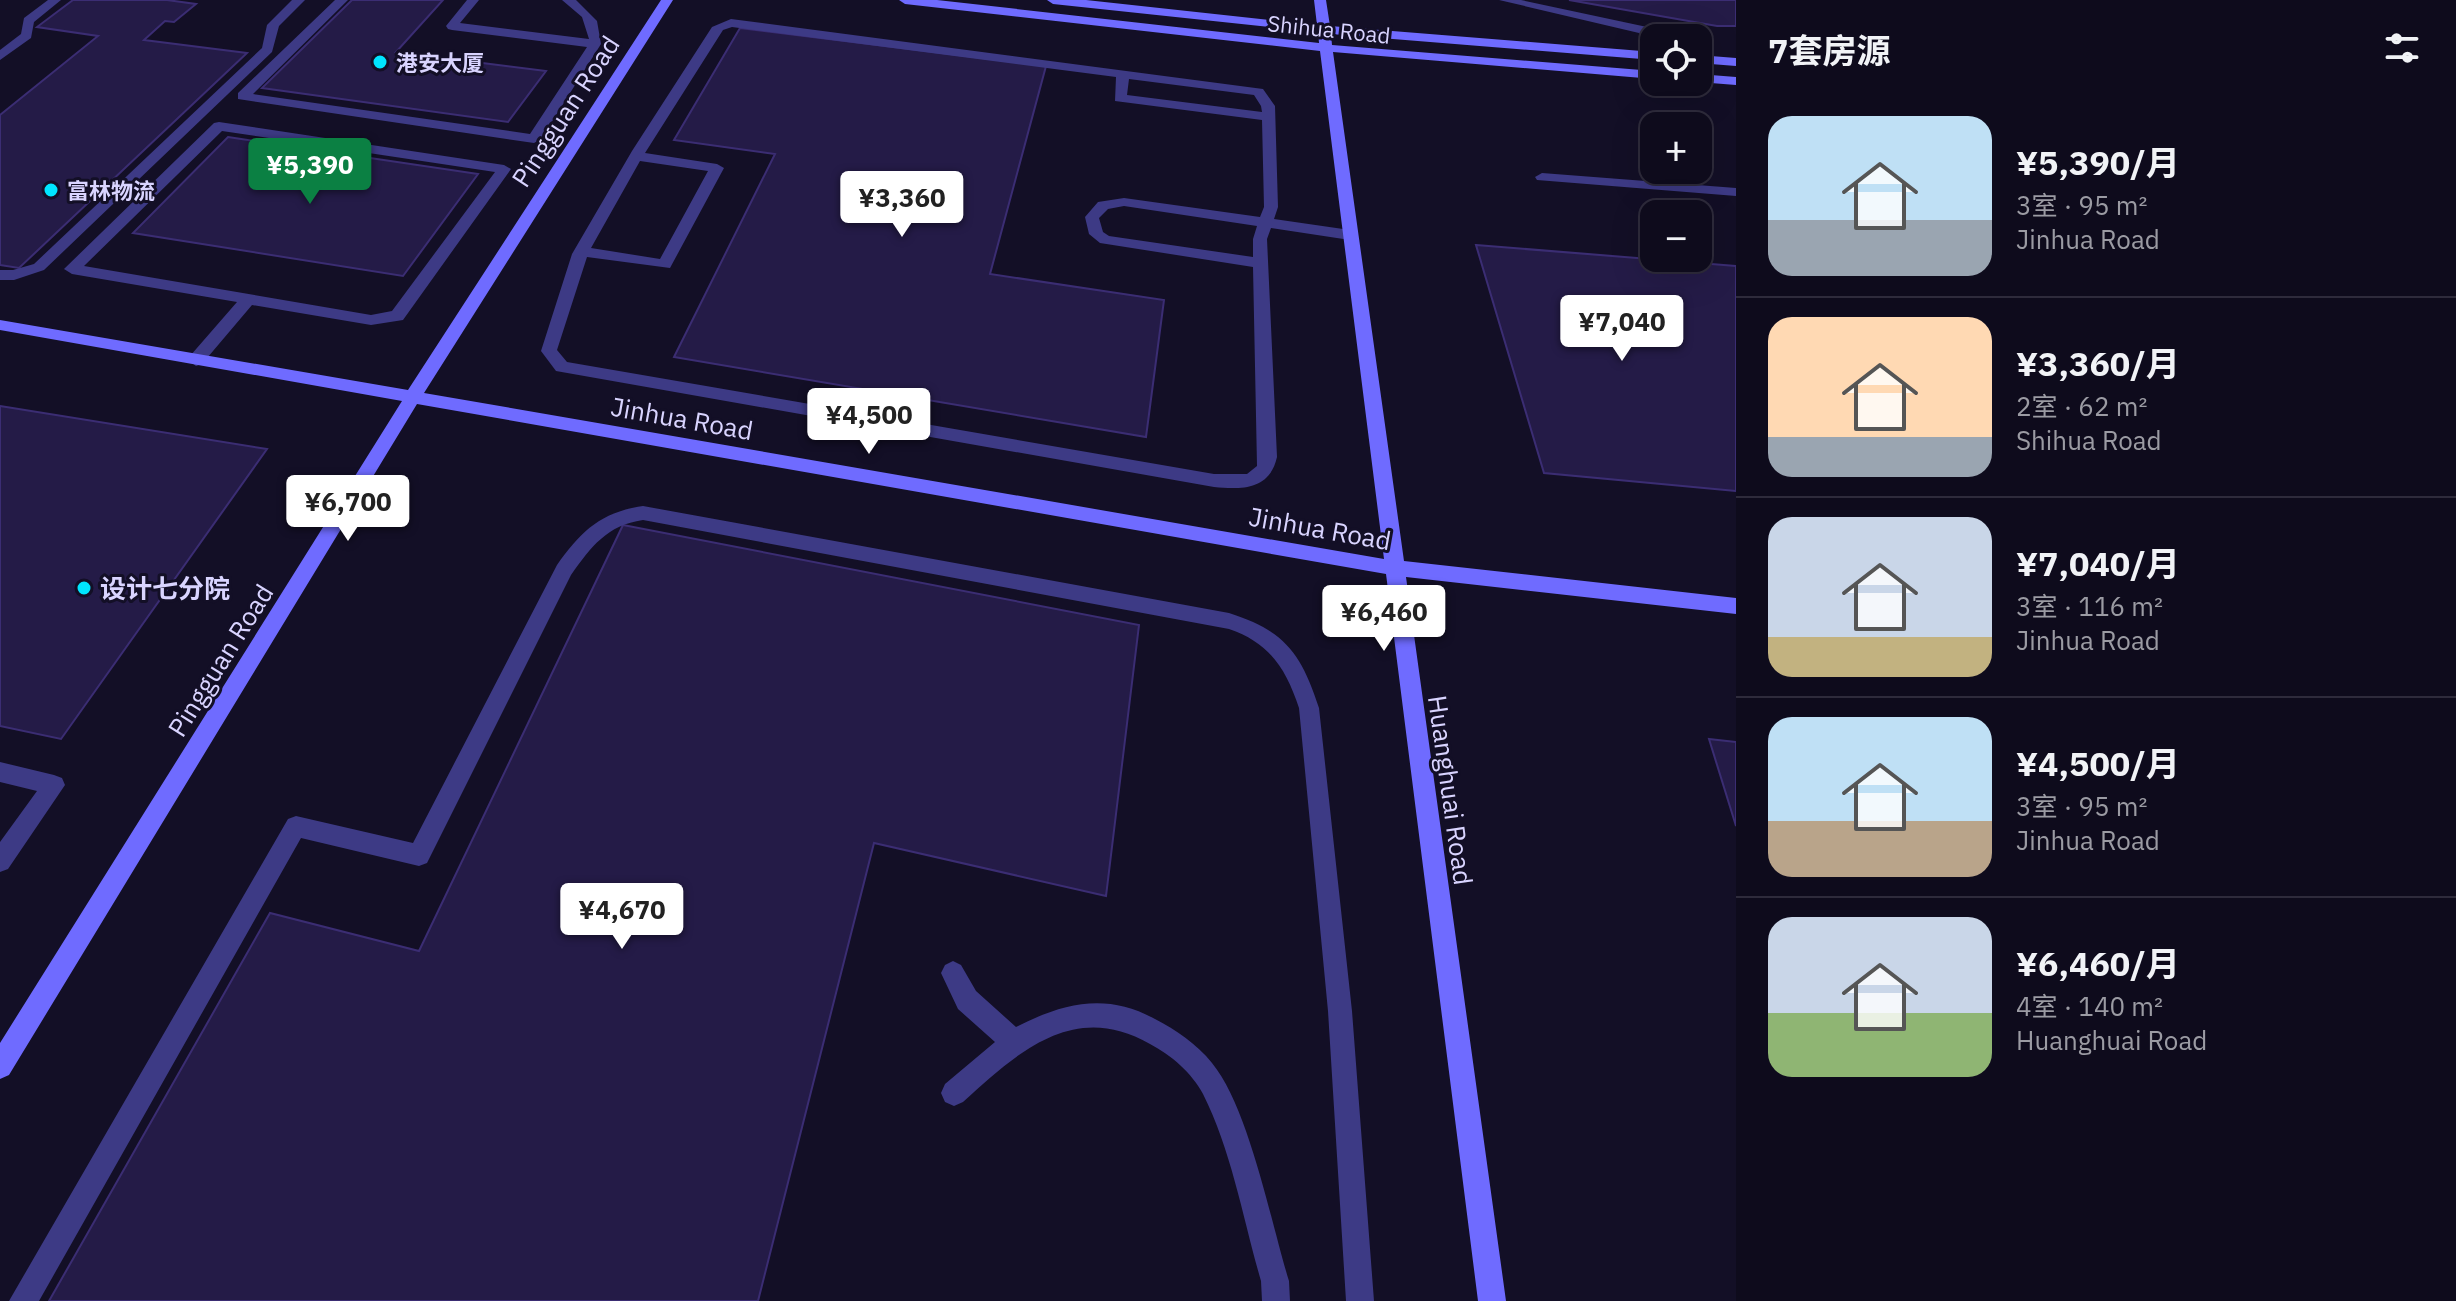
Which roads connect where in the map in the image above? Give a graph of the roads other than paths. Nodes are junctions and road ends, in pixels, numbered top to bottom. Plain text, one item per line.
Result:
1 (55, 0) edge
2 (299, 0) edge
3 (342, 0) edge
4 (473, 0) edge
5 (568, 0) edge
6 (667, 0) edge
7 (905, 0) edge
8 (1053, 0) edge
9 (1320, 0) edge
10 (1505, 0) edge
11 (1640, 29) edge
12 (1324, 39) junction
13 (595, 44) junction
14 (1640, 55) edge
15 (0, 56) edge
16 (1712, 60) edge
17 (1736, 62) edge
18 (1123, 73) junction
19 (1640, 73) edge
20 (1712, 79) edge
21 (1736, 81) edge
22 (1268, 117) junction
23 (636, 156) junction
24 (1542, 177) dead end
25 (1736, 192) edge
26 (1268, 222) junction
27 (1350, 235) junction
28 (582, 251) junction
29 (1262, 263) junction
30 (0, 275) edge
31 (248, 299) junction
32 (0, 325) edge
33 (196, 360) junction
34 (412, 398) junction
35 (1395, 568) junction
36 (1736, 606) edge
37 (0, 772) edge
38 (0, 861) edge
39 (953, 973) dead end
40 (1013, 1041) junction
41 (0, 1066) edge
42 (954, 1093) dead end
43 (23, 1301) edge
44 (1276, 1301) edge
45 (1360, 1301) edge
46 (1492, 1301) edge

1 - 15 lane
2 - 30 lane
3 - 13 lane
4 - 13 lane
5 - 13 lane
6 - 34 street, Pingguan Road
7 - 12 street, Shihua Road
8 - 12 street, Shihua Road
9 - 12 street, Huanghuai Road
10 - 11 lane
12 - 14 street, Shihua Road
12 - 19 street, Shihua Road
12 - 27 street, Huanghuai Road
16 - 17 street
18 - 22 lane
18 - 22 lane
18 - 23 lane
20 - 21 street
22 - 26 lane
23 - 28 lane
23 - 28 lane
24 - 25 lane
26 - 27 lane
26 - 29 lane
26 - 29 lane
27 - 35 street, Huanghuai Road
28 - 29 lane
31 - 31 lane
31 - 33 lane
32 - 33 street, Jinhua Road
33 - 34 street, Jinhua Road
34 - 35 street, Jinhua Road
34 - 41 street, Pingguan Road
35 - 36 street, Jinhua Road
35 - 46 street, Huanghuai Road
37 - 38 lane
39 - 40 lane
40 - 42 lane
40 - 44 lane
43 - 45 lane

